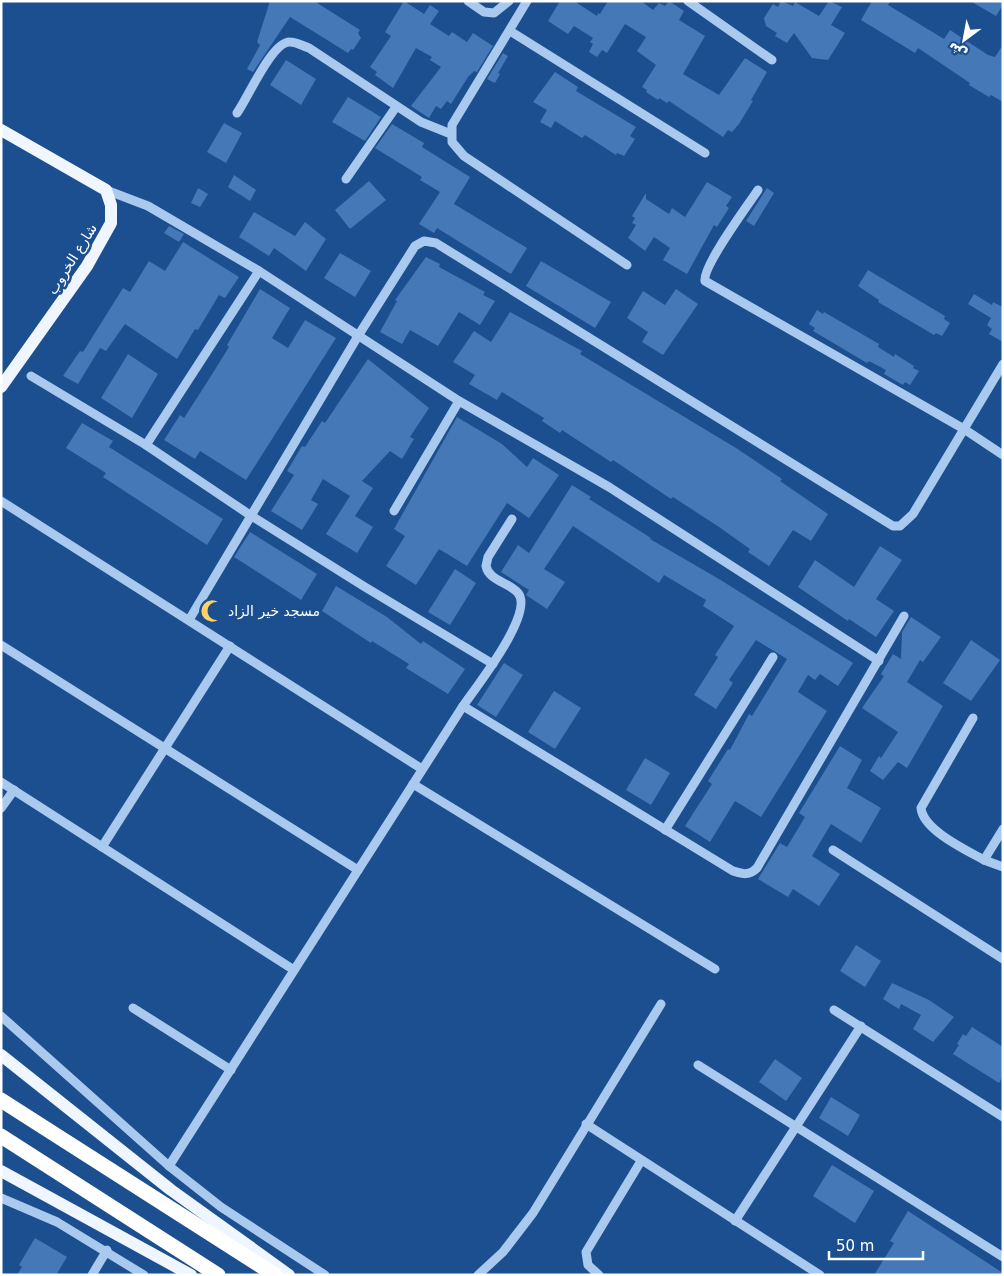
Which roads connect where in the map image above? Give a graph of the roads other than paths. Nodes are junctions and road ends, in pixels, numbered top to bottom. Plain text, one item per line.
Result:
1 (468, 1) edge
2 (509, 1) edge
3 (527, 1) edge
4 (688, 1) edge
5 (510, 31) junction
6 (772, 60) dead end
7 (396, 106) junction
8 (237, 112) dead end
9 (1, 130) edge
10 (451, 134) junction
11 (705, 153) dead end
12 (346, 179) dead end
13 (106, 190) junction
14 (758, 190) dead end
15 (627, 265) dead end
16 (259, 271) junction
17 (358, 336) junction
18 (1003, 364) edge
19 (31, 376) dead end
20 (1, 387) edge
21 (459, 401) junction
22 (964, 429) junction
23 (146, 445) junction
24 (1003, 456) edge
25 (1, 501) edge
26 (394, 512) dead end
27 (250, 515) junction
28 (512, 519) dead end
29 (904, 616) dead end
30 (189, 620) junction
31 (1, 645) edge
32 (230, 646) junction
33 (773, 657) dead end
34 (878, 660) junction
35 (493, 664) junction
36 (463, 706) junction
37 (974, 718) dead end
38 (166, 747) junction
39 (422, 770) junction
40 (1, 782) edge
41 (413, 784) junction
42 (14, 790) junction
43 (1, 808) edge
44 (666, 830) junction
45 (1003, 830) edge
46 (102, 847) junction
47 (834, 850) dead end
48 (984, 860) junction
49 (1003, 867) edge
50 (358, 870) junction
51 (1003, 959) edge
52 (715, 969) dead end
53 (294, 970) junction
54 (660, 1004) dead end
55 (133, 1008) dead end
56 (834, 1010) dead end
57 (1, 1016) edge
58 (861, 1026) junction
59 (1, 1055) edge
60 (698, 1065) dead end
61 (231, 1070) junction
62 (1, 1100) edge
63 (1003, 1117) edge
64 (586, 1124) junction
65 (797, 1126) junction
66 (1, 1136) edge
67 (642, 1161) junction
68 (169, 1166) junction
69 (1, 1171) edge
70 (2, 1200) edge
71 (735, 1221) junction
72 (107, 1250) junction
73 (1003, 1257) edge
74 (92, 1275) edge
75 (144, 1275) edge
76 (192, 1275) edge
77 (218, 1275) edge
78 (275, 1275) edge
79 (289, 1275) edge
80 (325, 1275) edge
81 (478, 1275) edge
82 (599, 1275) edge
83 (820, 1275) edge

1 - 2 street
3 - 5 street
4 - 6 street
5 - 10 street
5 - 11 street
7 - 8 street
7 - 10 street
7 - 12 street
9 - 13 main road
10 - 15 street
13 - 16 street
13 - 20 main road, شارع الخروب
14 - 22 street
16 - 17 street
16 - 23 street
17 - 21 street
17 - 22 street
17 - 27 street
18 - 22 street
19 - 23 street
21 - 26 street
21 - 34 street
22 - 24 street
23 - 27 street
25 - 30 street
27 - 30 street
27 - 35 street
28 - 35 street
29 - 34 street
30 - 32 street
31 - 38 street
32 - 38 street
32 - 39 street
33 - 44 street
34 - 44 street
35 - 36 street
36 - 39 street
36 - 44 street
37 - 48 street
38 - 46 street
38 - 50 street
39 - 41 street
40 - 42 street
41 - 50 street
41 - 52 street
42 - 43 street
42 - 46 street
45 - 48 street
46 - 53 street
47 - 51 street
48 - 49 street
50 - 53 street
53 - 61 street
54 - 64 street
55 - 61 street
56 - 58 street
57 - 68 street
58 - 63 street
58 - 65 street
59 - 79 main road
60 - 65 street
61 - 68 street
62 - 78 highway
64 - 67 street
64 - 81 street
65 - 71 street
65 - 73 street
66 - 77 highway
67 - 71 street
67 - 82 street
68 - 80 street
69 - 76 main road
70 - 72 street
71 - 83 street
72 - 74 street
72 - 75 street

